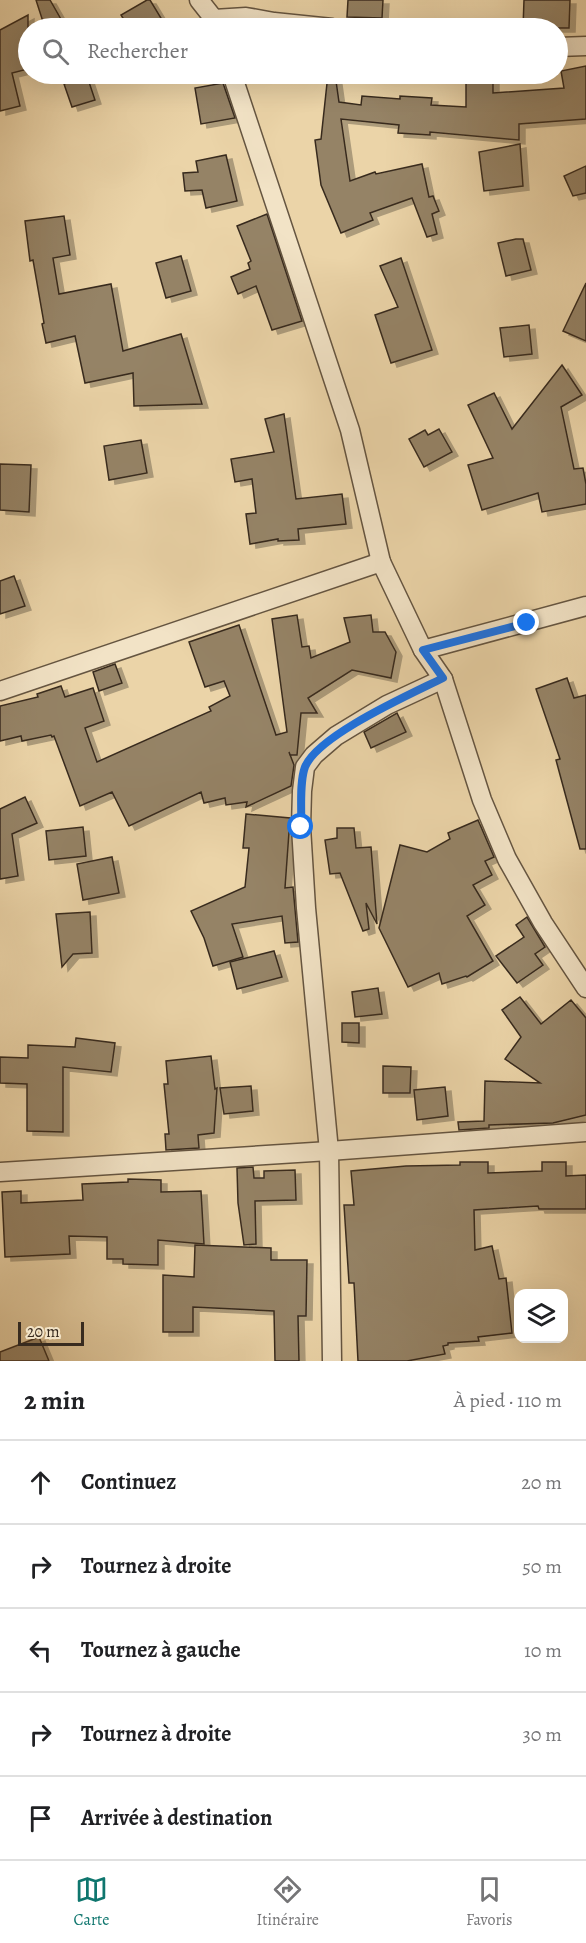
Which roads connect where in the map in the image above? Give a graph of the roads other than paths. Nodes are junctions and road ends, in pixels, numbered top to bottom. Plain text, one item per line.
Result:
1 (199, 0) edge
2 (212, 18) edge
3 (238, 18) edge
4 (255, 18) edge
5 (586, 46) edge
6 (568, 47) edge
7 (235, 84) edge
8 (381, 562) junction
9 (586, 606) edge
10 (423, 650) junction
11 (443, 678) junction
12 (0, 691) edge
13 (586, 988) edge
14 (586, 1132) edge
15 (329, 1151) junction
16 (0, 1172) edge
17 (332, 1361) edge

1 - 2 street
3 - 4 street
5 - 6 street
7 - 8 street
8 - 10 street
8 - 12 street
9 - 10 street
10 - 11 street
11 - 13 street
11 - 15 street
14 - 15 street
15 - 16 street
15 - 17 street

